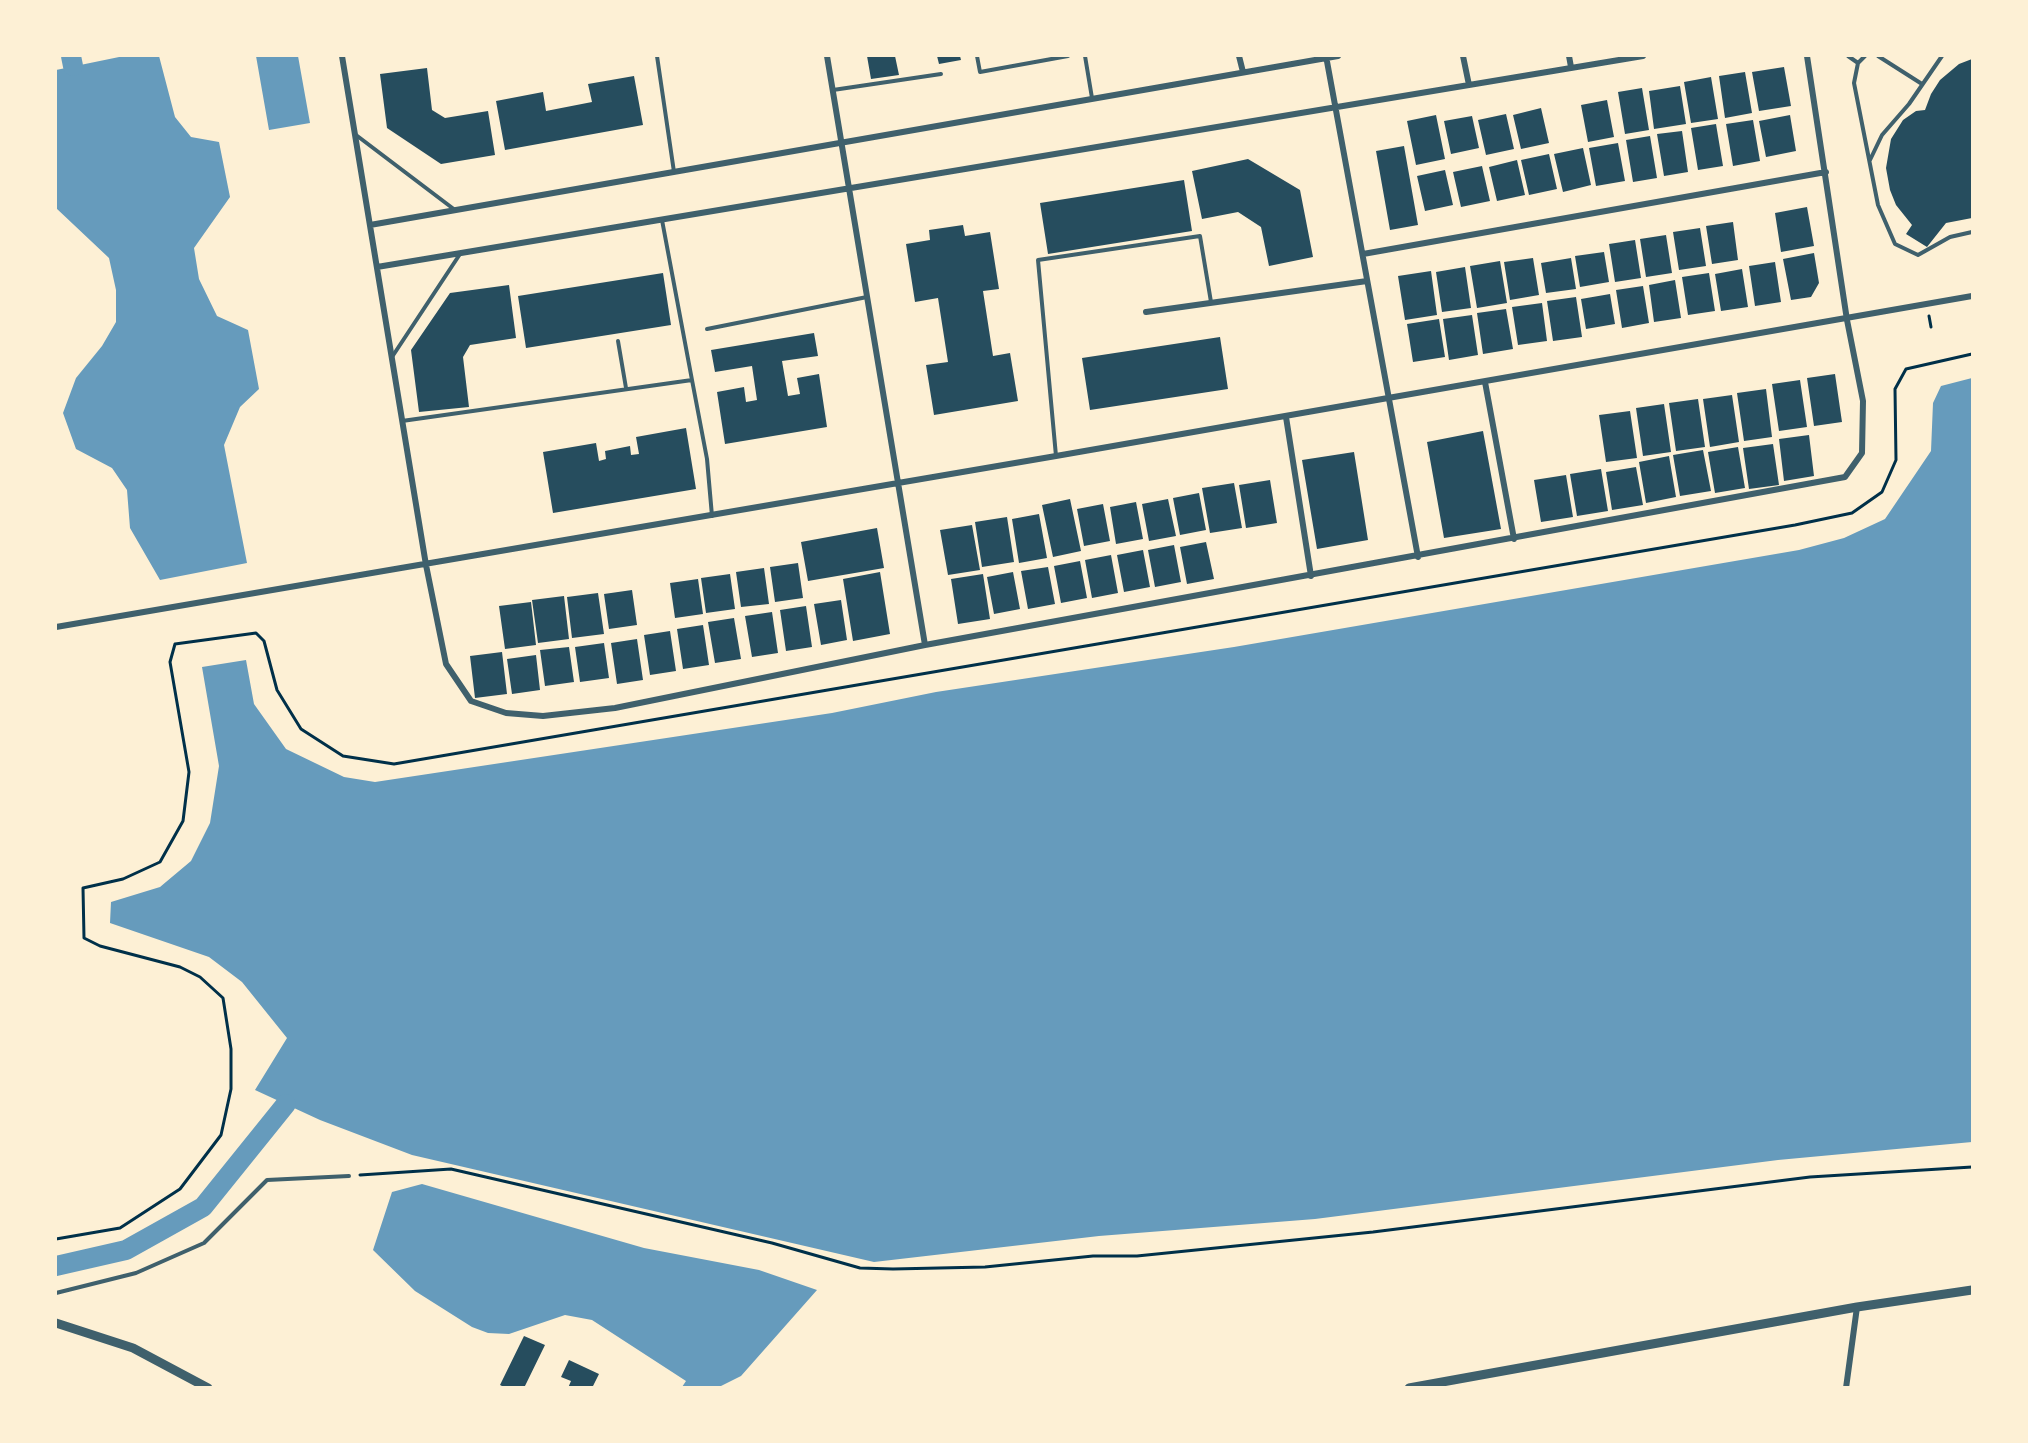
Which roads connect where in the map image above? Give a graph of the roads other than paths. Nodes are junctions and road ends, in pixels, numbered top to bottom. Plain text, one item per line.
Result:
1 (342, 56) edge
2 (657, 56) edge
3 (827, 56) edge
4 (977, 56) edge
5 (1068, 56) edge
6 (1085, 56) edge
7 (1239, 56) edge
8 (1327, 56) edge
9 (1338, 56) edge
10 (1463, 56) edge
11 (1569, 56) edge
12 (1643, 56) edge
13 (1808, 56) edge
14 (1848, 56) edge
15 (1865, 56) edge
16 (1878, 56) edge
17 (1942, 56) edge
18 (1858, 63) junction
19 (1572, 67) junction
20 (1243, 72) junction
21 (941, 74) dead end
22 (1922, 84) junction
23 (1469, 85) junction
24 (833, 90) junction
25 (1092, 98) junction
26 (1336, 107) junction
27 (354, 134) junction
28 (842, 142) junction
29 (1869, 160) junction
30 (674, 172) junction
31 (1826, 172) junction
32 (849, 188) junction
33 (456, 210) junction
34 (662, 220) junction
35 (370, 225) junction
36 (1972, 232) edge
37 (460, 254) junction
38 (1363, 254) junction
39 (377, 267) junction
40 (1367, 281) junction
41 (1972, 296) edge
42 (867, 297) junction
43 (1211, 303) junction
44 (1146, 312) dead end
45 (1847, 320) junction
46 (707, 329) dead end
47 (618, 341) dead end
48 (392, 357) junction
49 (692, 380) junction
50 (1485, 382) junction
51 (626, 388) junction
52 (1391, 399) junction
53 (1286, 417) junction
54 (402, 421) junction
55 (1056, 456) junction
56 (898, 484) junction
57 (712, 516) junction
58 (1514, 539) junction
59 (1418, 557) junction
60 (426, 565) junction
61 (1311, 576) junction
62 (56, 627) edge
63 (925, 645) junction
64 (349, 1176) road end
65 (1972, 1290) edge
66 (56, 1293) edge
67 (1857, 1306) junction
68 (56, 1323) edge
69 (1416, 1387) edge
70 (208, 1388) edge
71 (1846, 1388) edge

1 - 27 street
2 - 30 lane
3 - 24 street
4 - 5 lane
6 - 25 lane
7 - 20 street
8 - 9 street
8 - 20 street
8 - 26 street
10 - 23 street
11 - 19 street
12 - 19 street
13 - 31 street
14 - 18 lane
15 - 18 lane
16 - 22 lane
17 - 22 lane
18 - 29 lane
19 - 23 street
20 - 25 street
21 - 24 lane
22 - 29 lane
23 - 26 street
24 - 28 street
25 - 28 street
26 - 32 street
26 - 38 street
27 - 33 lane
27 - 35 street
28 - 30 street
28 - 32 street
29 - 36 lane
30 - 33 street
31 - 38 street
31 - 45 street
32 - 34 street
32 - 42 street
33 - 35 street
34 - 37 street
34 - 49 lane
35 - 39 street
37 - 39 street
37 - 48 lane
38 - 40 street
39 - 48 street
40 - 43 street
40 - 52 street
41 - 45 street
42 - 46 lane
42 - 56 street
43 - 44 street
43 - 55 lane
45 - 50 street
45 - 58 street
47 - 51 lane
48 - 54 street
49 - 51 lane
49 - 57 lane
50 - 52 street
50 - 58 street
51 - 54 lane
52 - 53 street
52 - 59 street
53 - 55 street
53 - 61 street
54 - 60 street
55 - 56 street
56 - 57 street
56 - 63 street
57 - 60 street
58 - 59 street
59 - 61 street
60 - 62 street
60 - 63 street
61 - 63 street
64 - 66 lane
65 - 67 street
67 - 69 street
67 - 71 street
68 - 70 street

